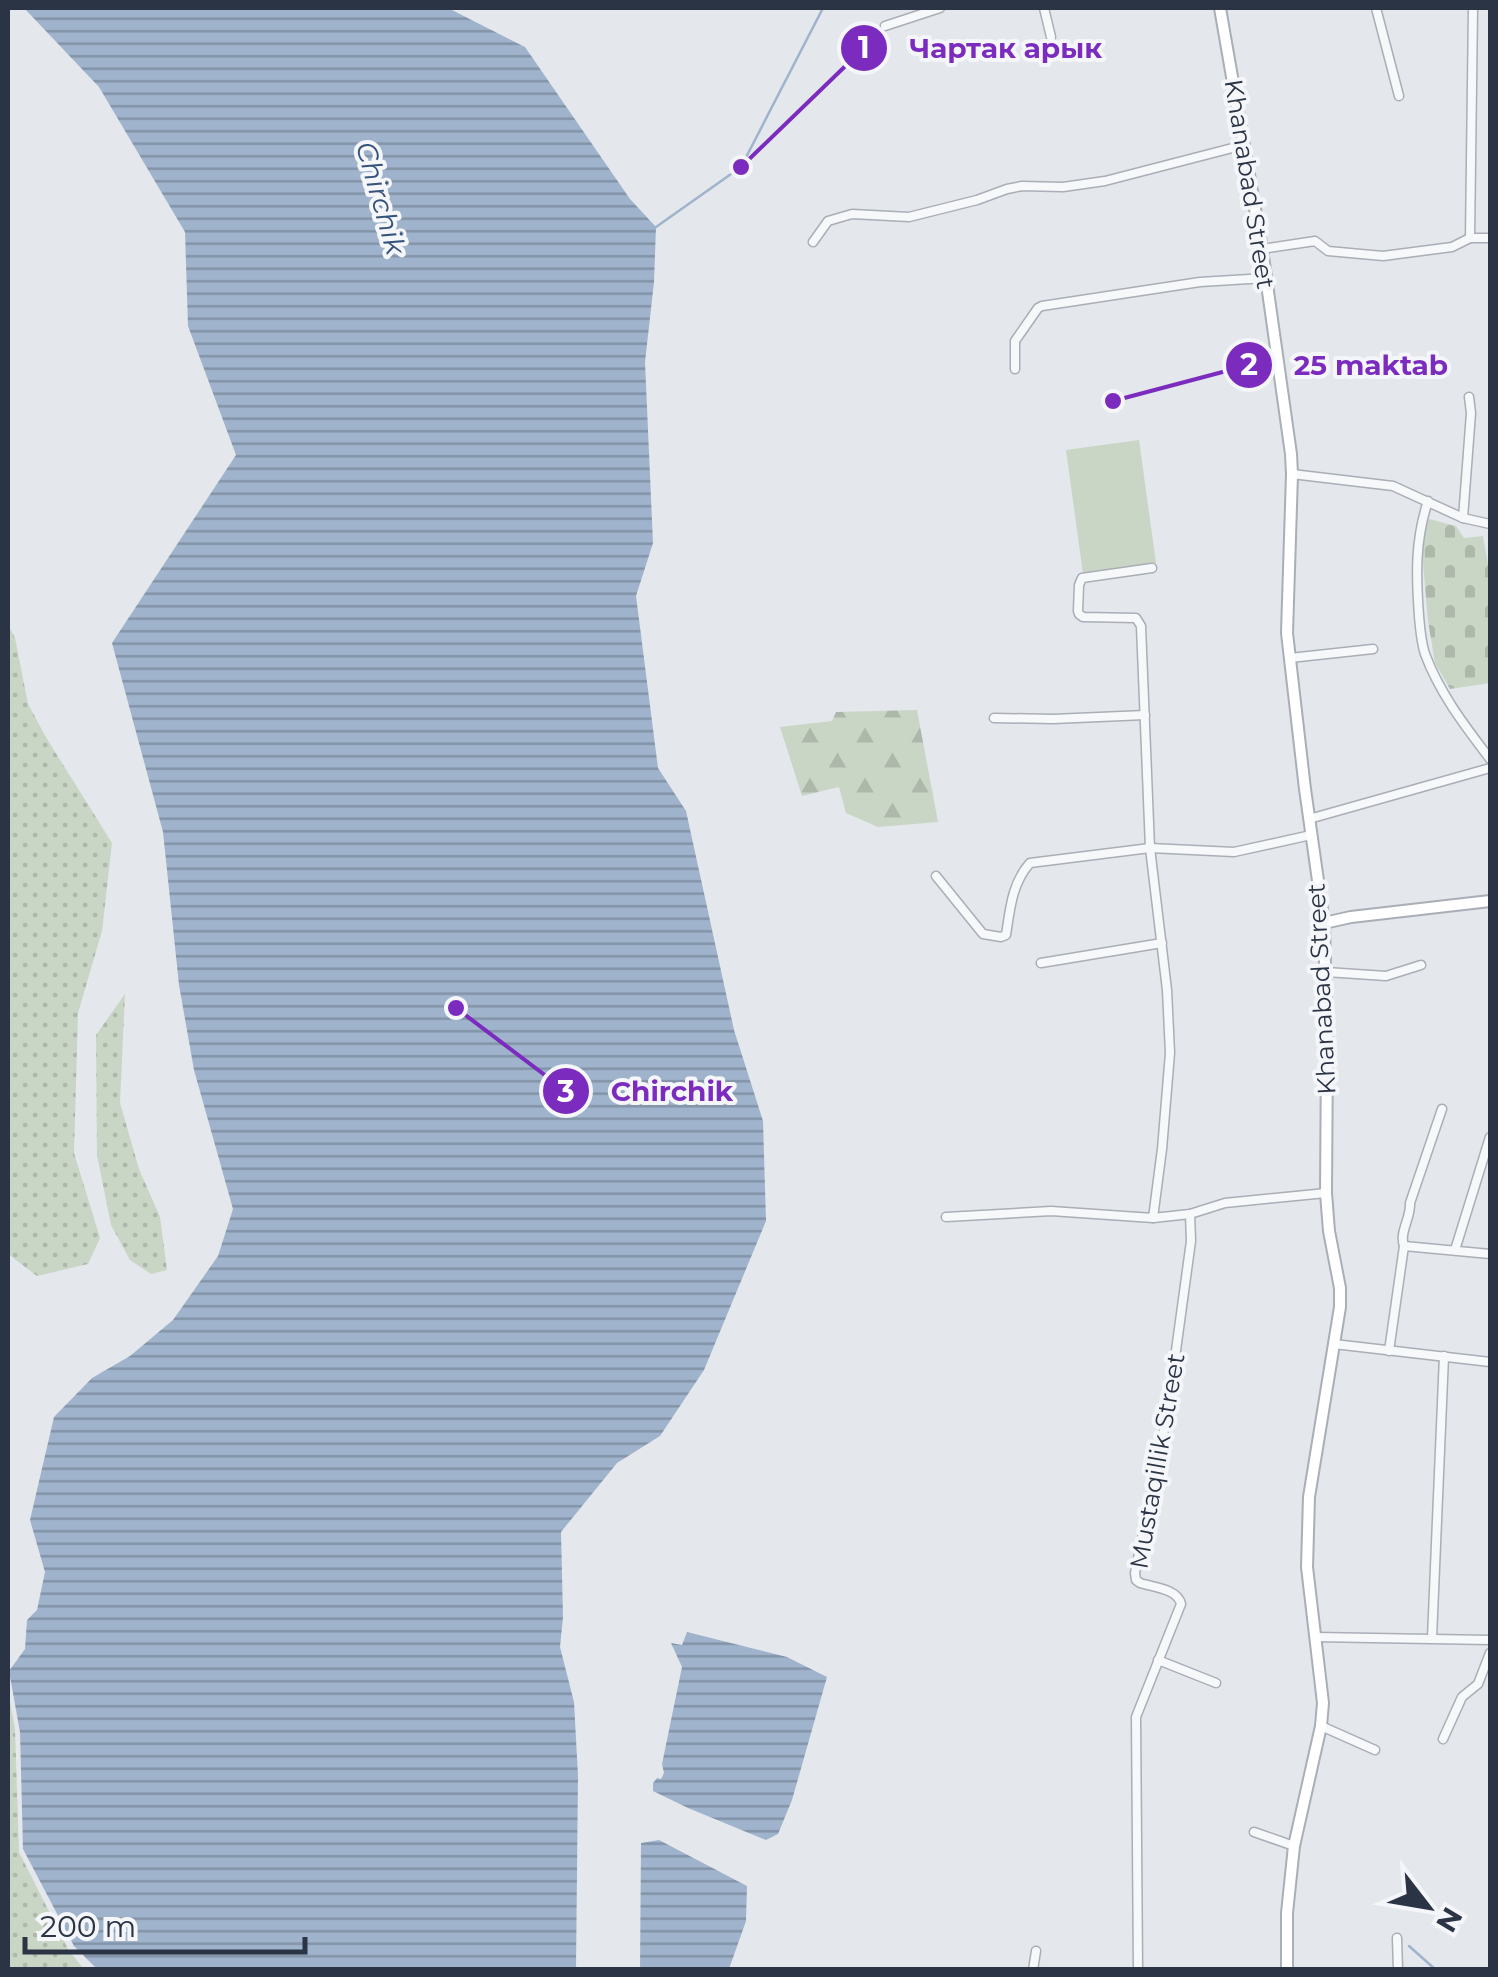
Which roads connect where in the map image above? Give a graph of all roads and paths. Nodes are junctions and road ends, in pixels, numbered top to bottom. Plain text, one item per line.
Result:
1 (940, 8) edge
2 (1044, 8) edge
3 (1220, 8) edge
4 (1376, 8) edge
5 (1473, 8) edge
6 (885, 26) dead end
7 (1051, 37) dead end
8 (1399, 96) dead end
9 (1244, 145) junction
10 (1470, 238) junction
11 (1490, 238) edge
12 (813, 242) dead end
13 (1262, 249) junction
14 (1266, 278) junction
15 (1015, 370) dead end
16 (1468, 397) dead end
17 (1292, 474) junction
18 (1428, 501) junction
19 (1464, 518) junction
20 (1490, 524) edge
21 (1152, 568) dead end
22 (1372, 649) dead end
23 (1290, 658) junction
24 (1145, 715) junction
25 (994, 718) dead end
26 (1490, 759) edge
27 (1490, 768) edge
28 (1309, 820) junction
29 (1310, 835) junction
30 (1150, 848) junction
31 (936, 876) dead end
32 (1490, 901) edge
33 (1324, 923) junction
34 (1162, 944) junction
35 (1040, 964) dead end
36 (1421, 965) dead end
37 (1326, 972) junction
38 (1442, 1110) dead end
39 (1490, 1138) edge
40 (1326, 1193) junction
41 (1190, 1214) junction
42 (946, 1218) dead end
43 (1153, 1218) junction
44 (1404, 1246) junction
45 (1456, 1250) junction
46 (1490, 1254) edge
47 (1334, 1344) junction
48 (1389, 1351) junction
49 (1444, 1356) junction
50 (1490, 1362) edge
51 (1315, 1636) junction
52 (1432, 1638) junction
53 (1490, 1640) edge
54 (1490, 1653) edge
55 (1158, 1660) junction
56 (1216, 1684) dead end
57 (1321, 1726) junction
58 (1442, 1739) dead end
59 (1375, 1750) dead end
60 (1254, 1832) dead end
61 (1294, 1846) junction
62 (1397, 1938) dead end
63 (1036, 1951) dead end
64 (1034, 1970) edge
65 (1138, 1970) edge
66 (1287, 1970) edge
67 (1398, 1970) edge

1 - 6 street
2 - 7 street
3 - 9 main road, Khanabad Street
4 - 8 street
5 - 10 street
9 - 12 street
9 - 13 main road, Khanabad Street
10 - 11 street
10 - 13 street
13 - 14 main road, Khanabad Street
14 - 15 street
14 - 17 main road, Khanabad Street
16 - 19 street
17 - 18 street
17 - 23 main road, Khanabad Street
18 - 19 street
18 - 26 street
19 - 20 street
21 - 24 street
22 - 23 street
23 - 28 main road, Khanabad Street
24 - 25 street
24 - 30 street
27 - 28 street
28 - 29 main road, Khanabad Street
29 - 30 street
29 - 33 main road, Khanabad Street
30 - 31 street
30 - 34 street
32 - 33 main road
33 - 37 main road, Khanabad Street
34 - 35 street
34 - 43 street
36 - 37 street
37 - 40 main road, Khanabad Street
38 - 44 street
39 - 45 street
40 - 41 street
40 - 47 main road, Khanabad Street
41 - 43 street
41 - 55 street, Mustaqillik Street
42 - 43 street
44 - 45 street
44 - 48 street
45 - 46 street
47 - 48 street
47 - 51 main road, Khanabad Street
48 - 49 street
49 - 50 street
49 - 52 street
51 - 52 street
51 - 57 main road, Khanabad Street
52 - 53 street
54 - 58 street
55 - 56 street
55 - 65 street, Mustaqillik Street
57 - 59 street
57 - 61 main road, Khanabad Street
60 - 61 street
61 - 66 main road, Khanabad Street
62 - 67 street
63 - 64 street

